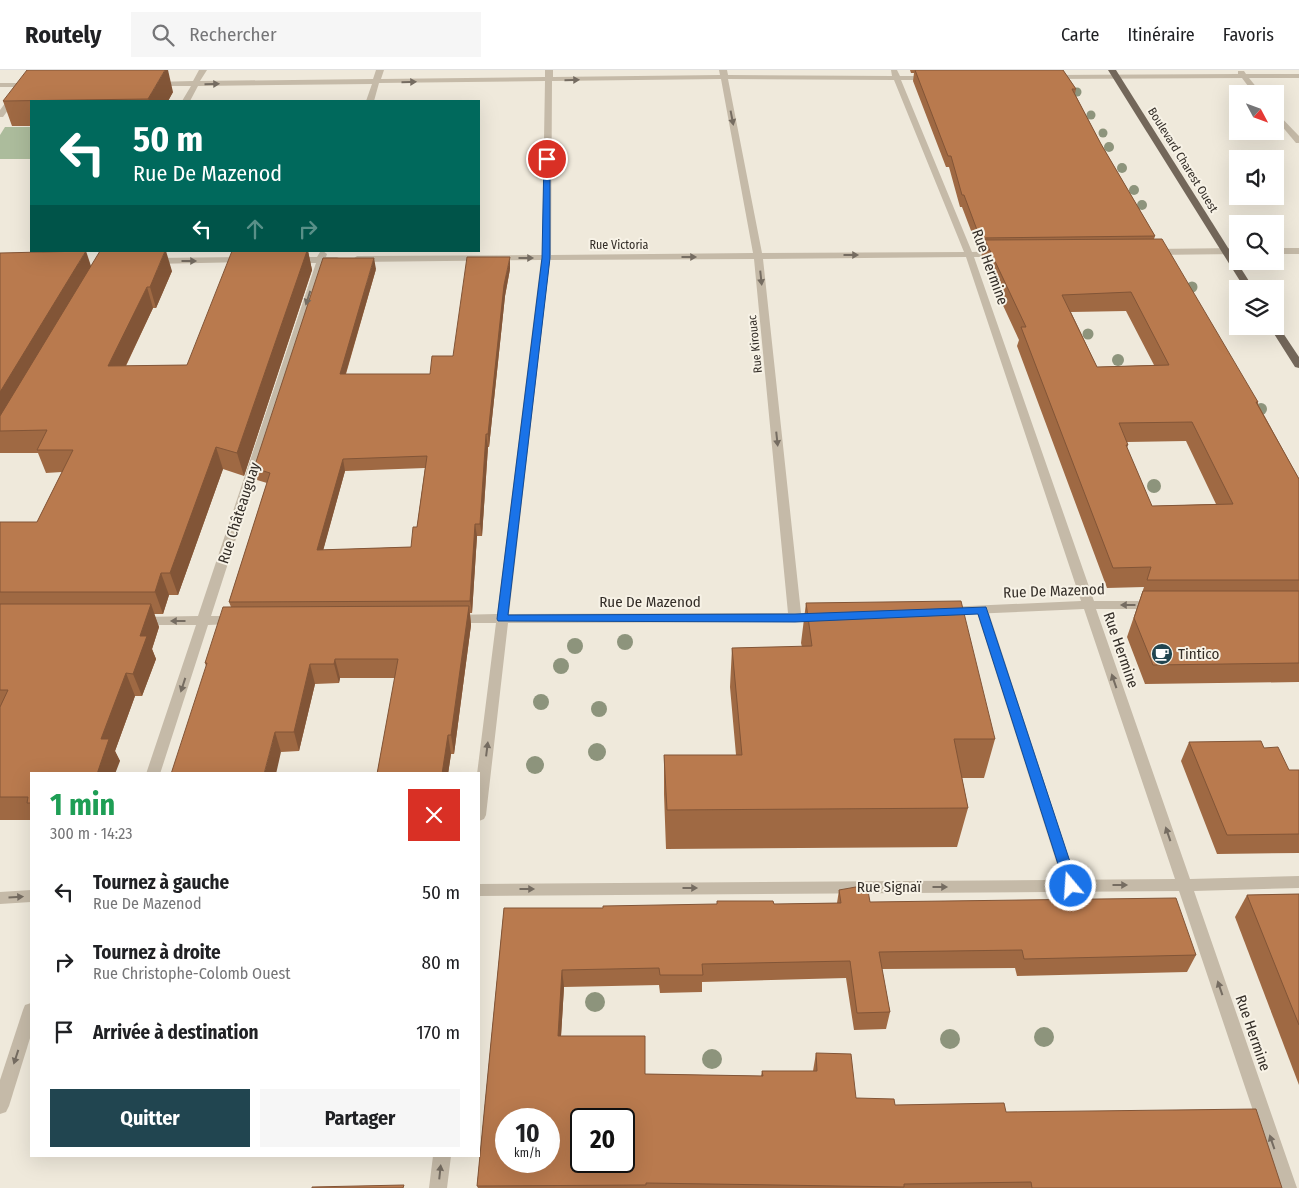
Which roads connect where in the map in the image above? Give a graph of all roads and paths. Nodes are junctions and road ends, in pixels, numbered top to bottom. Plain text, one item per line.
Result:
1 (34, 70) edge
2 (203, 70) edge
3 (380, 70) edge
4 (1114, 73) edge
5 (1241, 73) edge
6 (724, 74) edge
7 (895, 74) edge
8 (548, 75) edge
9 (1299, 76) edge
10 (1046, 77) edge
11 (936, 78) edge
12 (376, 82) junction
13 (146, 84) edge
14 (194, 84) junction
15 (0, 85) edge
16 (23, 85) junction
17 (42, 85) edge
18 (1251, 85) edge
19 (186, 100) edge
20 (370, 100) edge
21 (0, 115) edge
22 (1284, 124) edge
23 (1299, 141) edge
24 (1226, 251) junction
25 (1284, 251) edge
26 (1299, 251) edge
27 (1147, 252) edge
28 (969, 254) junction
29 (1008, 254) edge
30 (322, 255) edge
31 (758, 256) junction
32 (546, 258) junction
33 (253, 260) edge
34 (282, 260) edge
35 (137, 261) edge
36 (1244, 280) edge
37 (1280, 335) edge
38 (1299, 366) edge
39 (1088, 605) junction
40 (1165, 605) edge
41 (982, 610) junction
42 (933, 612) edge
43 (834, 616) edge
44 (795, 618) junction
45 (443, 619) edge
46 (502, 619) junction
47 (204, 620) junction
48 (244, 620) edge
49 (126, 621) edge
50 (155, 772) edge
51 (480, 806) edge
52 (1299, 882) edge
53 (1186, 885) junction
54 (1071, 886) junction
55 (480, 890) edge
56 (30, 896) edge
57 (0, 898) edge
58 (30, 1013) edge
59 (0, 1106) edge
60 (442, 1157) edge
61 (438, 1188) edge
62 (1288, 1188) edge

1 - 16 street
2 - 14 street
3 - 12 street
4 - 5 street
4 - 10 street
4 - 24 main road, Boulevard Charest Ouest
5 - 9 street
5 - 18 street
6 - 7 street
8 -> 6 street
6 -> 31 street, Rue Kirouac
7 - 11 street
7 - 28 street, Rue Hermine
12 -> 8 street
8 - 32 street
14 -> 12 street
12 - 20 street
13 - 14 street
14 - 19 street
15 - 16 street
16 - 17 street
16 - 21 street
22 - 23 street
24 - 27 street
24 - 36 main road, Boulevard Charest Ouest
25 - 26 street
28 - 29 street, Rue Victoria
31 -> 28 street, Rue Victoria
28 - 39 street, Rue Hermine
30 -> 32 street, Rue Victoria
30 - 34 street, Rue Victoria
30 -> 47 street, Rue Châteauguay
32 -> 31 street, Rue Victoria
31 -> 44 street, Rue Kirouac
32 - 46 street
35 -> 33 street
37 - 38 main road
40 -> 39 street, Rue De Mazenod
39 - 41 street, Rue De Mazenod
53 -> 39 street, Rue Hermine
41 - 42 street, Rue De Mazenod
41 - 54 street
43 - 44 street, Rue De Mazenod
44 - 46 street, Rue De Mazenod
45 - 46 street, Rue De Mazenod
51 -> 46 street
47 - 48 street
47 -> 49 street
47 -> 50 street, Rue Châteauguay
52 - 53 street, Rue Signaï
54 -> 53 street, Rue Signaï
62 -> 53 street, Rue Hermine
55 -> 54 street, Rue Signaï
57 -> 56 street
58 -> 59 street
61 -> 60 street

